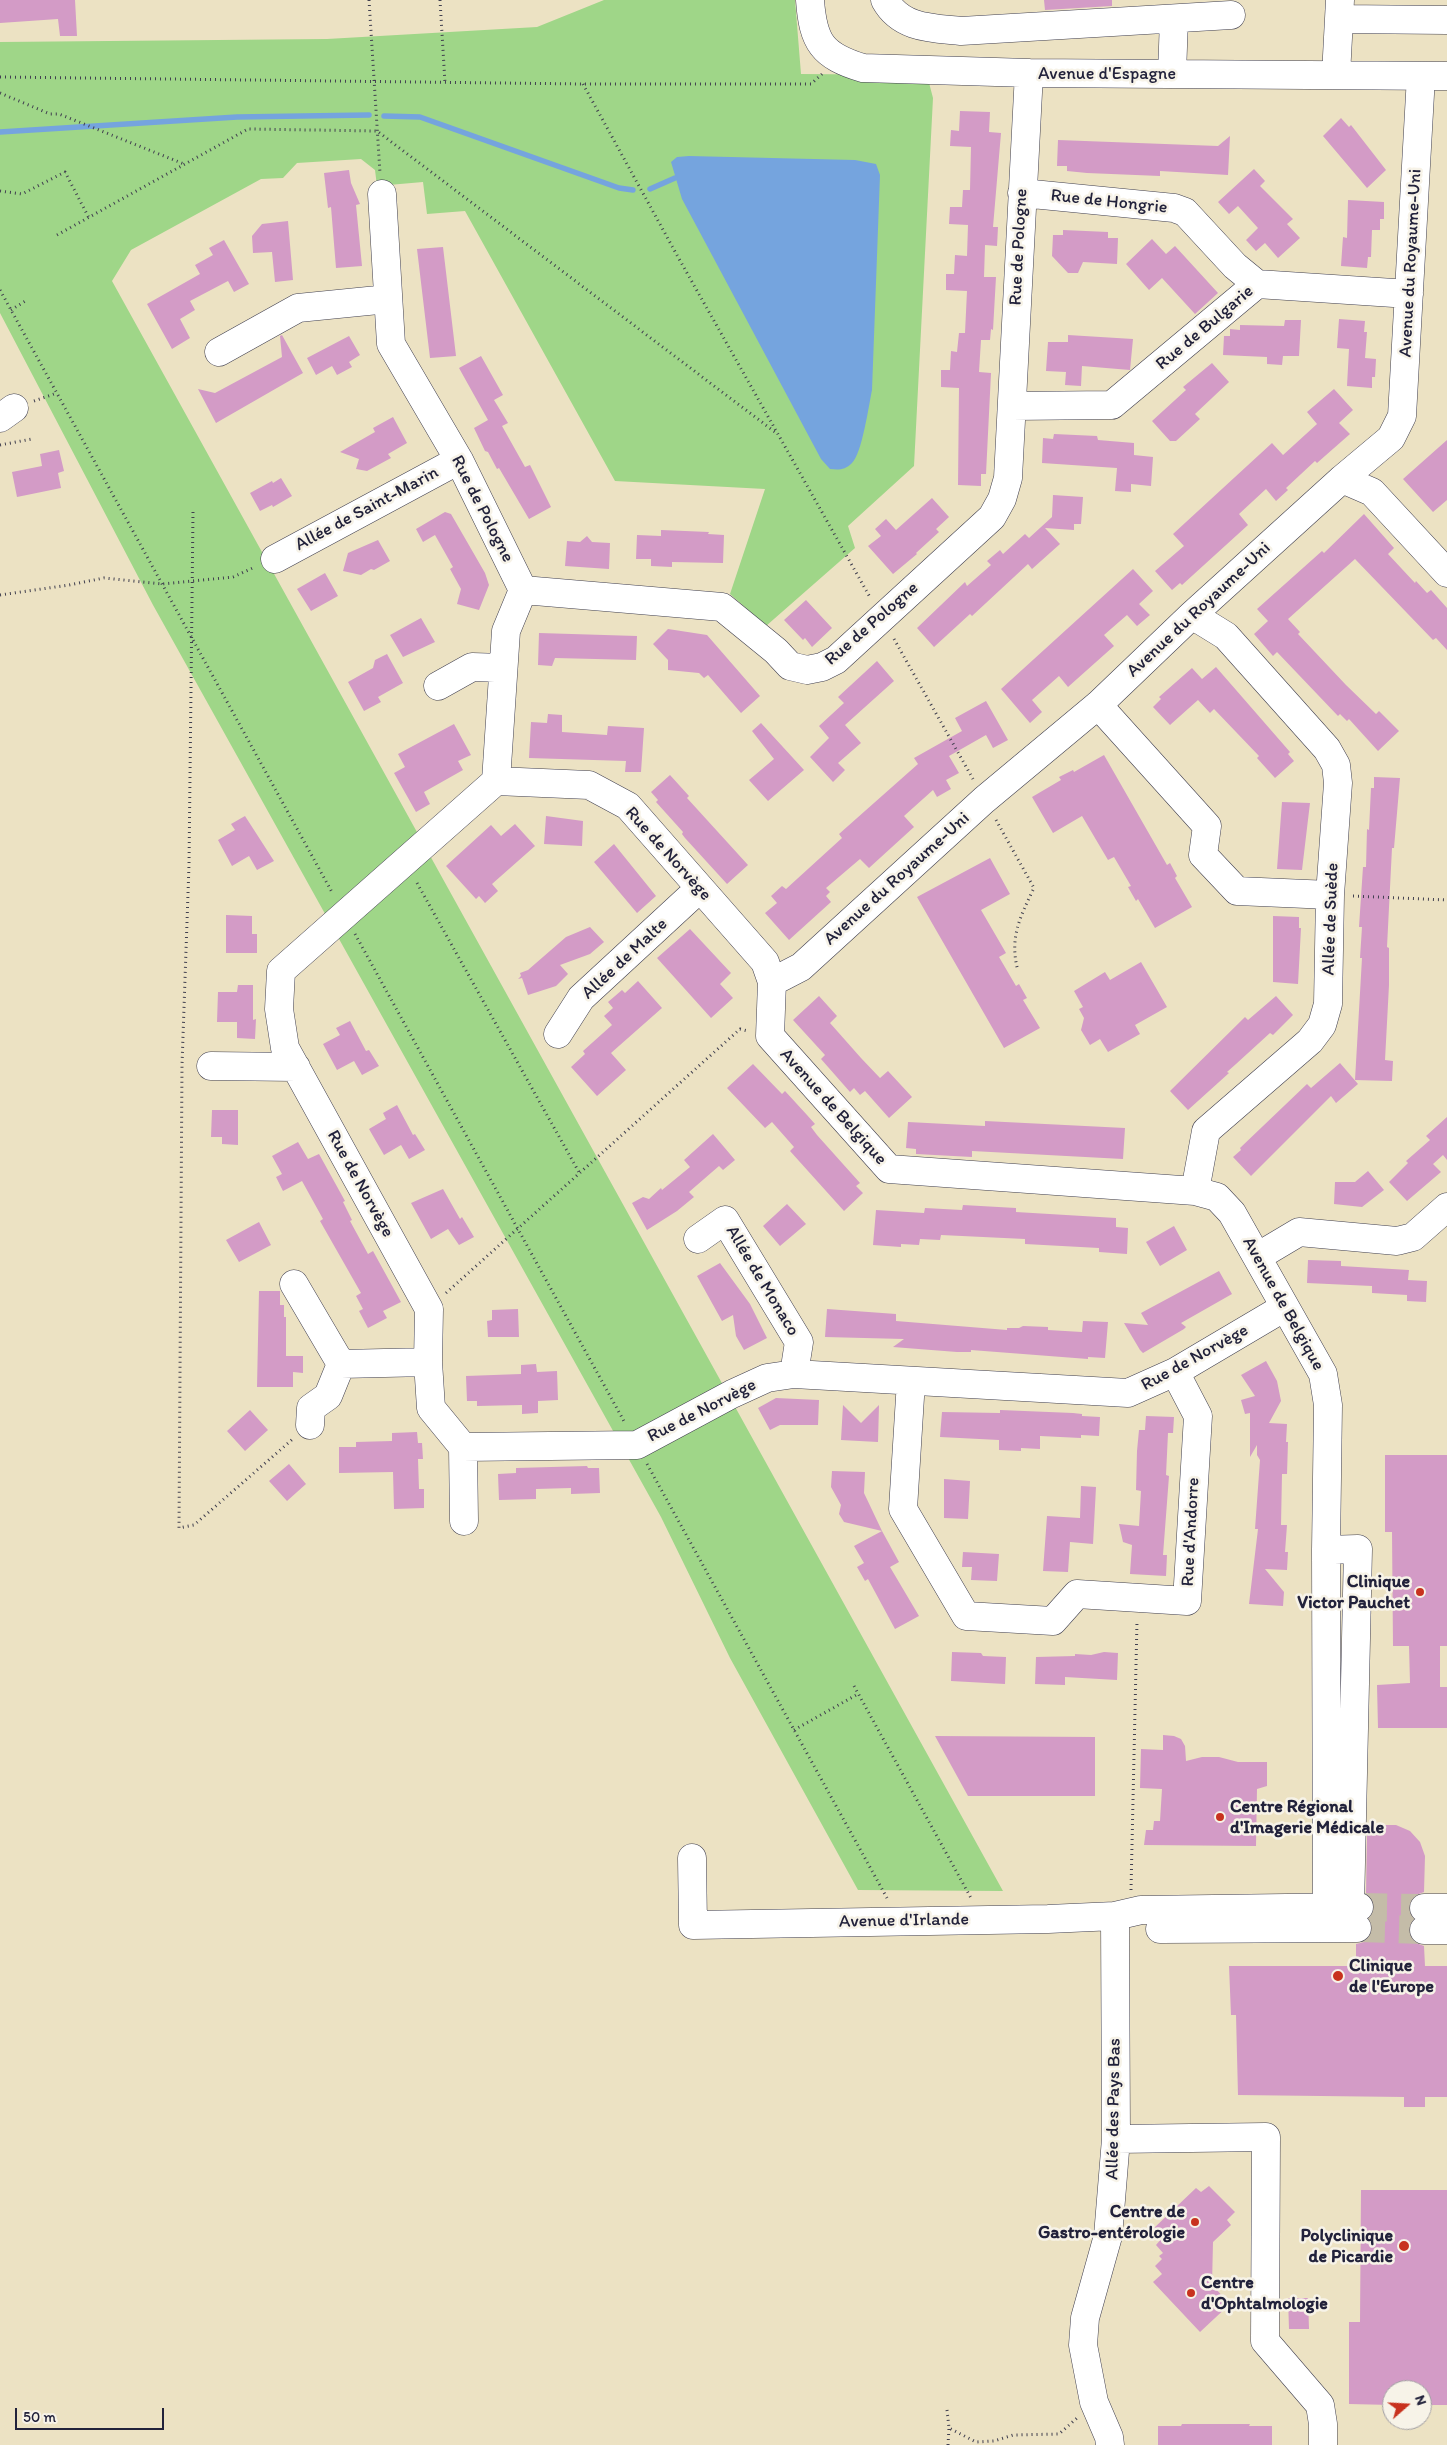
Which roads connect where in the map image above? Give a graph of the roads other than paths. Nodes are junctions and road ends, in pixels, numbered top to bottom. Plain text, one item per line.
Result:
1 (810, 0) edge
2 (885, 0) edge
3 (1339, 10) edge
4 (1231, 15) dead end
5 (1174, 18) junction
6 (1447, 20) edge
7 (1029, 73) junction
8 (1172, 74) junction
9 (1336, 75) junction
10 (1434, 76) edge
11 (1022, 193) junction
12 (382, 194) road end
13 (1257, 284) junction
14 (1409, 294) junction
15 (388, 299) junction
16 (219, 352) dead end
17 (1012, 406) junction
18 (1374, 452) junction
19 (458, 460) junction
20 (1342, 479) junction
21 (1372, 492) junction
22 (275, 559) road end
23 (1447, 573) edge
24 (1222, 588) junction
25 (523, 590) junction
26 (1192, 615) junction
27 (1226, 636) junction
28 (503, 668) junction
29 (438, 686) dead end
30 (1098, 704) junction
31 (496, 781) junction
32 (699, 889) junction
33 (1330, 895) junction
34 (772, 982) junction
35 (558, 1034) dead end
36 (211, 1066) dead end
37 (296, 1067) junction
38 (1196, 1191) junction
39 (1447, 1207) edge
40 (698, 1239) dead end
41 (1256, 1257) junction
42 (294, 1284) dead end
43 (1285, 1307) junction
44 (428, 1362) junction
45 (341, 1364) junction
46 (1175, 1372) junction
47 (794, 1374) junction
48 (911, 1381) junction
49 (310, 1425) road end
50 (463, 1447) junction
51 (464, 1521) dead end
52 (1326, 1550) junction
53 (692, 1858) dead end
54 (1123, 1914) junction
55 (1344, 1915) junction
56 (1116, 2139) junction
57 (1110, 2445) edge
58 (1323, 2445) edge

1 - 7 street, Avenue d'Espagne
2 - 5 street
3 - 6 street
3 - 9 street
4 - 5 street
5 - 8 street
7 - 8 street, Avenue d'Espagne
7 - 11 street, Rue de Pologne
8 - 9 street, Avenue d'Espagne
9 - 10 street, Avenue d'Espagne
10 - 14 street, Avenue du Royaume-Uni
11 - 13 street, Rue de Hongrie
11 - 17 street, Rue de Pologne
12 - 15 street, Rue de Pologne
13 - 14 street, Rue de Bulgarie
13 - 17 street, Rue de Bulgarie
14 - 18 street, Avenue du Royaume-Uni
15 - 16 street
15 - 19 street, Rue de Pologne
17 - 25 street, Rue de Pologne
18 - 20 street, Avenue du Royaume-Uni
18 - 21 street
19 - 22 street, Allée de Saint-Marin
19 - 25 street, Rue de Pologne
20 - 21 street
20 - 24 street, Avenue du Royaume-Uni
21 - 23 street
24 - 26 street, Avenue du Royaume-Uni
24 - 27 street
25 - 28 street
26 - 27 street, Allée de Suède
26 - 30 street, Avenue du Royaume-Uni
27 - 33 street, Allée de Suède
28 - 29 street
28 - 31 street
30 - 33 street
30 - 34 street, Avenue du Royaume-Uni
31 - 32 street, Rue de Norvège
31 - 37 street, Rue de Norvège
32 - 34 street, Rue de Norvège
32 - 35 street, Allée de Malte
33 - 38 street, Allée de Suède
34 - 38 street, Avenue de Belgique
36 - 37 street
37 - 44 street, Rue de Norvège
38 - 41 street, Avenue de Belgique
39 - 41 street
40 - 47 street, Allée de Monaco
41 - 43 street, Avenue de Belgique
42 - 45 street
43 - 46 street, Rue de Norvège
43 - 52 street, Avenue de Belgique
44 - 45 street
44 - 50 street, Rue de Norvège
45 - 49 street
46 - 48 street, Rue de Norvège
46 - 48 street, Rue d'Andorre
47 - 48 street, Rue de Norvège
47 - 50 street, Rue de Norvège
50 - 51 street
52 - 55 street, Avenue de Belgique
52 - 55 street
53 - 54 street, Avenue d'Irlande
54 - 55 street, Avenue d'Irlande
54 - 56 street, Allée des Pays Bas
56 - 57 street, Allée des Pays Bas
56 - 58 street

